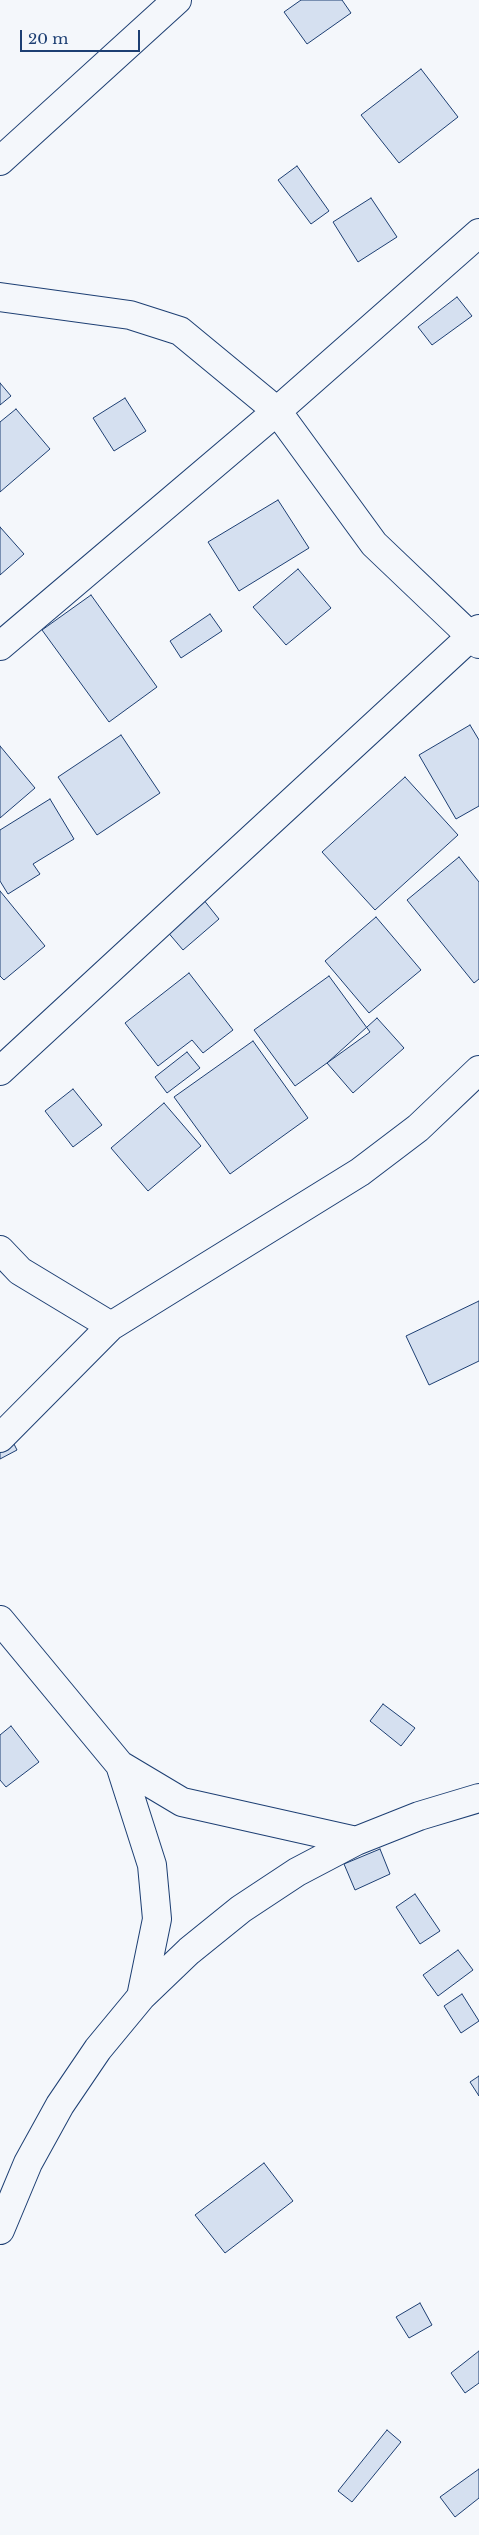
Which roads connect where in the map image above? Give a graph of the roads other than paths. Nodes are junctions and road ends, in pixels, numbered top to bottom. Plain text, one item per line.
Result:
1 (177, 0) edge
2 (0, 161) edge
3 (479, 233) edge
4 (0, 297) edge
5 (277, 411) junction
6 (476, 637) edge
7 (0, 646) edge
8 (479, 1070) edge
9 (0, 1071) edge
10 (0, 1250) edge
11 (111, 1326) junction
12 (0, 1438) edge
13 (0, 1620) edge
14 (120, 1765) junction
15 (479, 1798) edge
16 (356, 1841) junction
17 (141, 1998) junction
18 (0, 2230) edge

1 - 2 street
3 - 5 street
4 - 5 street
5 - 6 street
5 - 7 street
6 - 9 street
8 - 11 street
10 - 11 street
11 - 12 street
13 - 14 street
14 - 16 street
14 - 17 street
15 - 16 street
16 - 17 street
17 - 18 street

